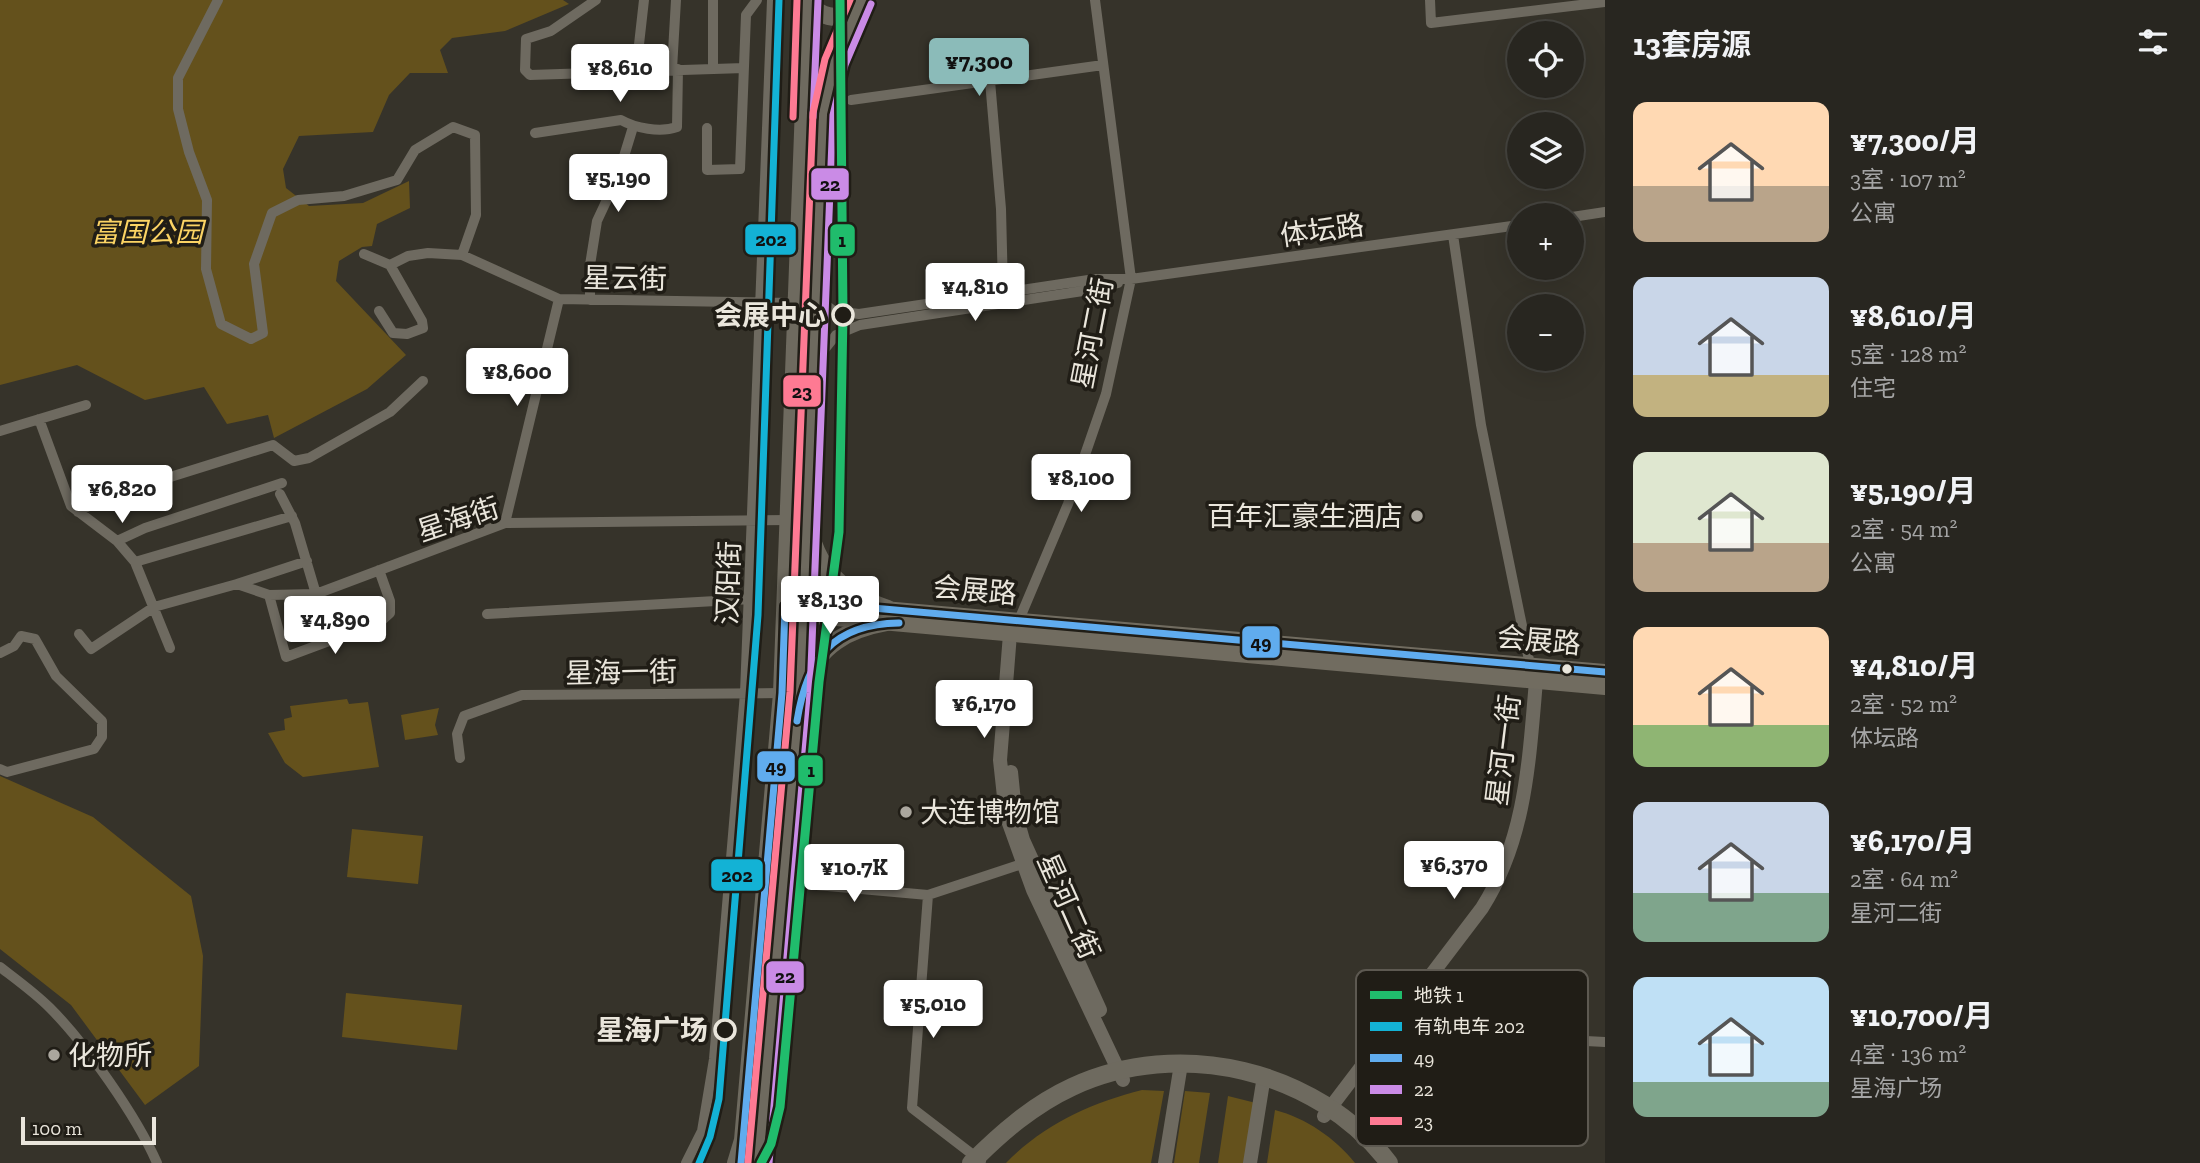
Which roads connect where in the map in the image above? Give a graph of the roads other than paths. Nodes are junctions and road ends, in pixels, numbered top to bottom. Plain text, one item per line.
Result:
1 (218, 0) edge
2 (596, 0) edge
3 (643, 0) edge
4 (676, 0) edge
5 (713, 0) edge
6 (757, 0) edge
7 (772, 0) edge
8 (808, 0) edge
9 (1095, 0) edge
10 (1430, 0) edge
11 (1605, 2) edge
12 (858, 6) edge
13 (1102, 65) junction
14 (713, 68) junction
15 (744, 68) junction
16 (675, 69) junction
17 (636, 71) junction
18 (990, 81) junction
19 (851, 100) dead end
20 (632, 127) junction
21 (707, 128) dead end
22 (535, 133) dead end
23 (1605, 212) edge
24 (1584, 215) edge
25 (1507, 227) edge
26 (1453, 235) junction
27 (364, 254) dead end
28 (462, 255) junction
29 (390, 265) junction
30 (1131, 279) junction
31 (1003, 290) dead end
32 (816, 298) junction
33 (559, 299) junction
34 (590, 300) junction
35 (761, 303) junction
36 (796, 303) junction
37 (379, 311) dead end
38 (814, 366) junction
39 (423, 381) dead end
40 (86, 405) dead end
41 (39, 419) junction
42 (0, 431) edge
43 (78, 512) junction
44 (292, 516) junction
45 (807, 518) junction
46 (789, 520) junction
47 (753, 521) junction
48 (505, 523) junction
49 (117, 541) junction
50 (135, 562) junction
51 (307, 562) junction
52 (379, 570) junction
53 (237, 583) junction
54 (316, 594) junction
55 (269, 595) junction
56 (751, 599) junction
57 (785, 606) junction
58 (154, 607) junction
59 (803, 608) junction
60 (487, 614) dead end
61 (887, 616) junction
62 (1017, 630) junction
63 (79, 634) dead end
64 (170, 649) dead end
65 (0, 653) edge
66 (1605, 672) edge
67 (1531, 675) junction
68 (1605, 687) edge
69 (746, 693) junction
70 (791, 693) junction
71 (460, 758) dead end
72 (0, 769) edge
73 (1022, 864) junction
74 (783, 882) junction
75 (928, 895) junction
76 (0, 967) edge
77 (1425, 970) edge
78 (1436, 970) edge
79 (1356, 1064) edge
80 (1180, 1069) junction
81 (1356, 1070) edge
82 (1126, 1075) junction
83 (1263, 1081) junction
84 (1323, 1109) junction
85 (1356, 1128) edge
86 (743, 1140) junction
87 (1356, 1142) edge
88 (1360, 1146) edge
89 (1373, 1146) edge
90 (979, 1162) edge
91 (157, 1163) edge
92 (686, 1163) edge
93 (736, 1163) edge
94 (741, 1163) edge
95 (758, 1163) edge
96 (1165, 1163) edge
97 (1250, 1163) edge
98 (1376, 1163) edge
99 (1389, 1163) edge

1 - 28 street
2 - 17 street
3 - 17 street
4 - 16 street
5 - 14 street
6 - 15 street
7 - 35 street, 汉阳街
8 - 12 highway
8 - 36 highway
9 - 13 street, 星河二街
10 - 11 street
12 - 32 highway
13 - 18 street
13 - 30 street, 星河二街
14 - 15 street
14 - 16 street
15 - 21 street
16 - 17 street
16 - 20 street
18 - 19 street
18 - 31 street
20 - 22 street
20 - 34 street
23 - 24 street
25 - 26 street, 体坛路
26 - 30 street, 体坛路
26 - 67 street, 星河一街
27 - 29 street
28 - 29 street
28 - 33 street, 星云街
29 - 37 street
30 - 32 street, 体坛路
30 - 38 street, 体坛路
30 - 62 street, 星河二街
32 - 38 highway
33 - 34 street, 星云街
33 - 48 street
34 - 35 street, 星云街
35 - 36 street, 星云街
35 - 47 street, 汉阳街
36 - 46 highway
38 - 45 highway
39 - 43 street
40 - 41 street
41 - 42 street
41 - 43 street
43 - 49 street
44 - 49 street
44 - 50 street
44 - 51 street
45 - 59 highway
45 - 61 highway
46 - 47 street, 星海街
46 - 57 highway
47 - 48 street, 星海街
47 - 56 street, 汉阳街
48 - 52 street, 星海街
49 - 50 street
50 - 58 street
51 - 53 street
51 - 54 street
52 - 54 street, 星海街
52 - 55 street
53 - 55 street, 星海街
53 - 58 street
54 - 55 street, 星海街
56 - 60 street
56 - 69 street, 汉阳街
57 - 59 main road, 会展路
57 - 70 highway
58 - 63 street
58 - 64 street
59 - 61 main road, 会展路
59 - 70 highway
61 - 62 main road, 会展路
61 - 70 highway
62 - 67 main road, 会展路
62 - 73 street, 星河二街
62 - 82 street, 星河二街
65 - 72 street
66 - 67 main road, 会展路
67 - 68 main road, 会展路
67 - 77 street, 星河一街
67 - 78 street, 星河一街
69 - 70 street, 星海一街
69 - 71 street, 星海一街
69 - 92 street, 汉阳街
70 - 74 highway
70 - 86 highway
73 - 75 street
73 - 82 street, 星河二街
74 - 75 street
74 - 95 highway
75 - 90 street
76 - 91 street
79 - 84 street, 星河一街
80 - 82 highway
80 - 83 highway
80 - 96 street
81 - 84 street, 星河一街
82 - 90 highway
83 - 84 highway
83 - 97 street
84 - 85 highway
84 - 87 highway
86 - 93 highway
86 - 94 highway
88 - 98 highway
89 - 99 highway

